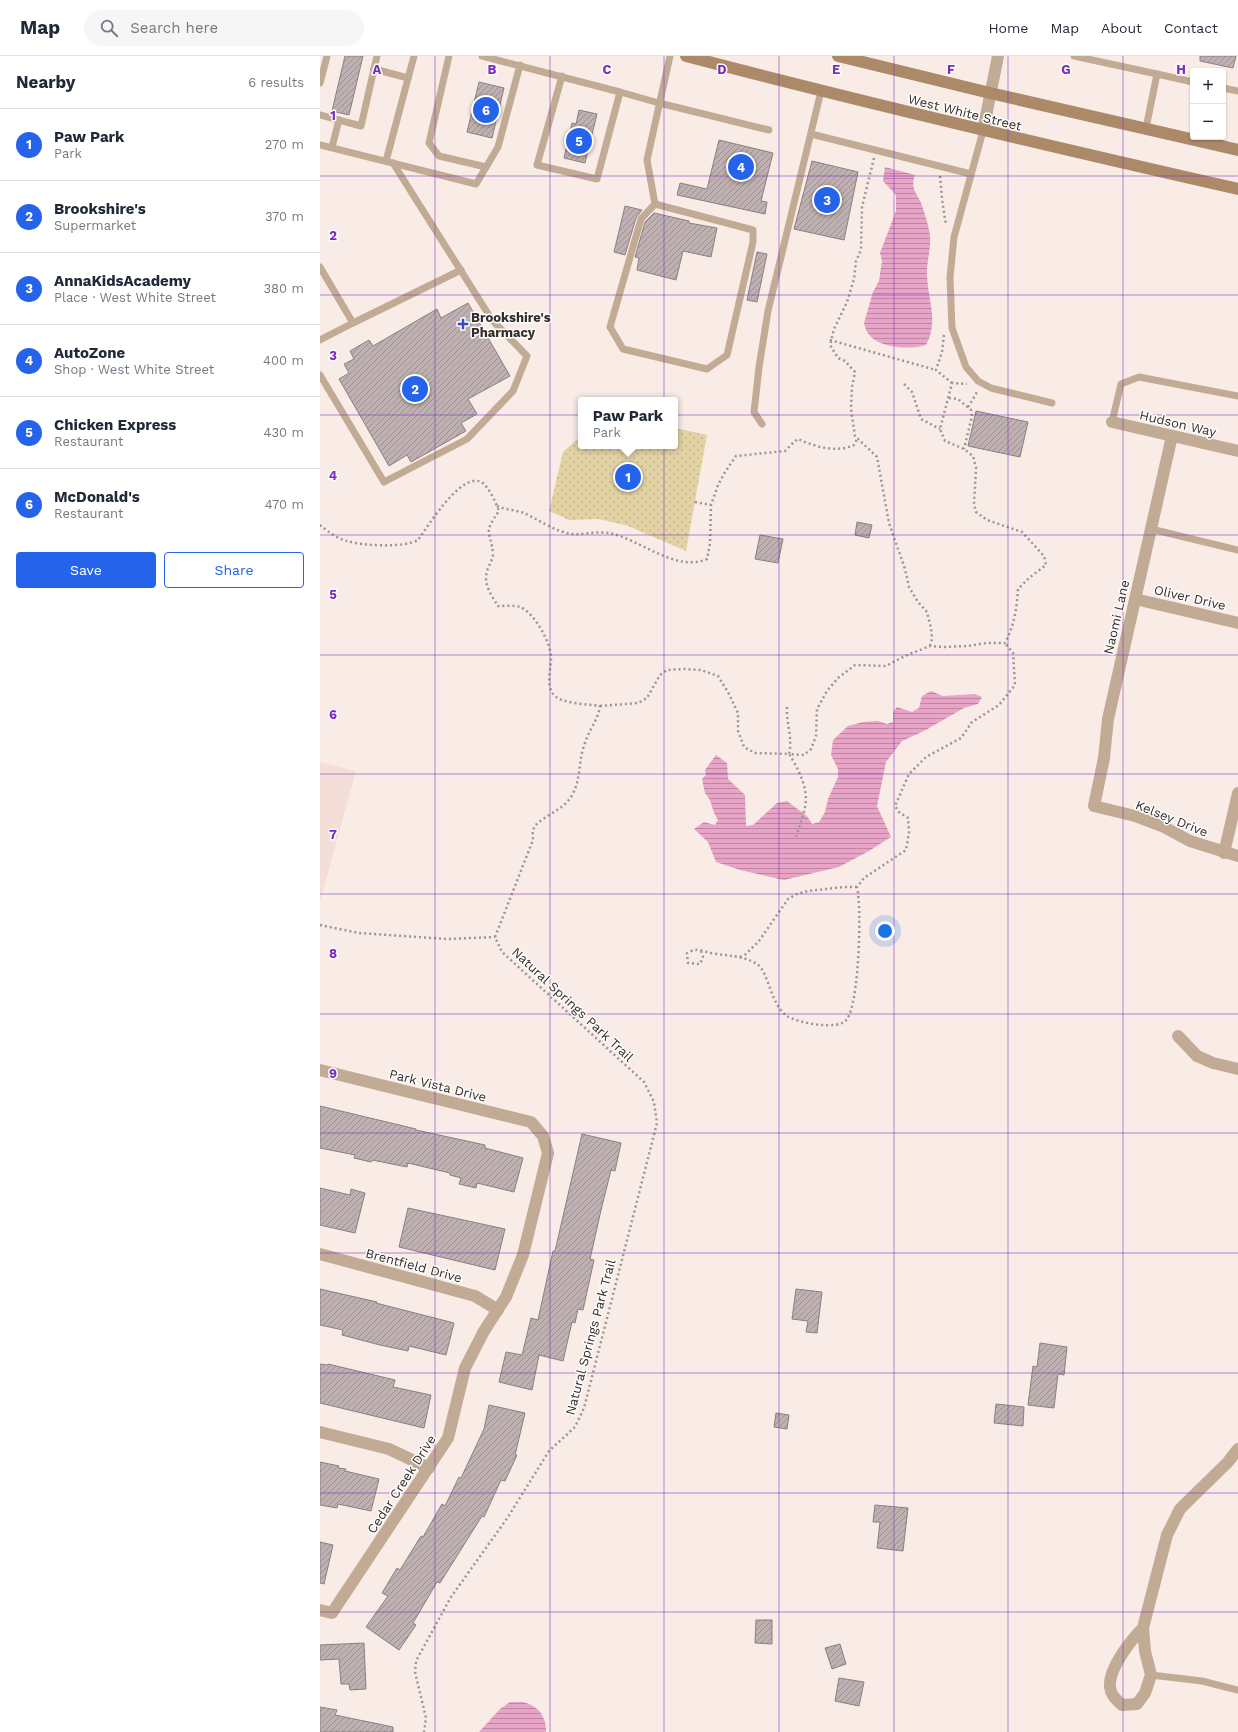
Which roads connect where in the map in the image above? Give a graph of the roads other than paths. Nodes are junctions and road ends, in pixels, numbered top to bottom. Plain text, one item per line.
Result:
1 (326, 56) edge
2 (378, 56) edge
3 (414, 56) edge
4 (449, 56) edge
5 (482, 56) edge
6 (670, 56) edge
7 (686, 56) edge
8 (838, 56) edge
9 (998, 56) edge
10 (1074, 56) edge
11 (520, 65) junction
12 (374, 69) junction
13 (1157, 74) junction
14 (562, 76) junction
15 (408, 78) junction
16 (1190, 81) edge
17 (320, 83) edge
18 (1226, 89) edge
19 (821, 91) junction
20 (1238, 91) edge
21 (620, 92) junction
22 (990, 93) junction
23 (659, 103) junction
24 (320, 115) edge
25 (339, 120) junction
26 (1146, 128) junction
27 (769, 130) dead end
28 (983, 130) junction
29 (811, 134) junction
30 (320, 145) edge
31 (332, 147) junction
32 (1238, 150) edge
33 (390, 162) junction
34 (486, 167) junction
35 (971, 174) junction
36 (1238, 189) edge
37 (655, 204) junction
38 (320, 268) edge
39 (461, 270) junction
40 (353, 323) junction
41 (320, 340) edge
42 (320, 375) edge
43 (1238, 396) edge
44 (1052, 403) dead end
45 (1112, 422) joint
46 (762, 424) dead end
47 (1172, 436) junction
48 (1238, 451) edge
49 (1150, 528) junction
50 (1238, 550) edge
51 (1135, 599) junction
52 (1238, 623) edge
53 (1238, 793) edge
54 (1094, 806) joint
55 (1224, 853) junction
56 (1238, 856) edge
57 (1178, 1036) dead end
58 (1238, 1069) edge
59 (320, 1070) edge
60 (544, 1136) joint
61 (320, 1254) edge
62 (498, 1310) junction
63 (320, 1432) edge
64 (1238, 1449) edge
65 (429, 1468) junction
66 (320, 1610) edge
67 (1143, 1628) junction
68 (1151, 1675) junction
69 (1238, 1690) edge

1 - 17 lane
2 - 12 lane
3 - 15 lane
4 - 34 lane
5 - 11 lane
6 - 23 lane
7 - 19 main road, West White Street
8 - 22 main road, West White Street
9 - 22 street
10 - 13 lane
11 - 14 lane
11 - 34 lane
12 - 15 lane
12 - 25 lane
13 - 16 lane
13 - 26 lane
14 - 21 lane
14 - 21 lane
15 - 33 lane
18 - 20 lane
19 - 28 main road, West White Street
19 - 29 lane
21 - 23 lane
22 - 26 main road, West White Street
22 - 28 street
23 - 27 lane
23 - 37 lane
24 - 25 lane
25 - 31 lane
26 - 32 main road, West White Street
28 - 35 lane
28 - 36 main road, West White Street
29 - 35 lane
29 - 46 lane
30 - 31 lane
31 - 33 lane
33 - 34 lane
33 - 39 lane
35 - 44 lane
37 - 37 lane
38 - 40 lane
39 - 40 lane
39 - 42 lane
40 - 41 lane
43 - 45 lane
45 - 47 street, Hudson Way
47 - 48 street, Hudson Way
47 - 49 street, Naomi Lane
49 - 50 lane
49 - 51 street, Naomi Lane
51 - 52 street, Oliver Drive
51 - 54 street, Naomi Lane
53 - 55 street
54 - 55 street, Kelsey Drive
55 - 56 street, Kelsey Drive
57 - 58 street
59 - 60 street, Park Vista Drive
60 - 62 street, Cedar Creek Drive
61 - 62 street, Brentfield Drive
62 - 65 street, Cedar Creek Drive
63 - 65 street
64 - 67 street
65 - 66 street, Cedar Creek Drive
67 - 68 street
67 - 68 street
68 - 69 lane

